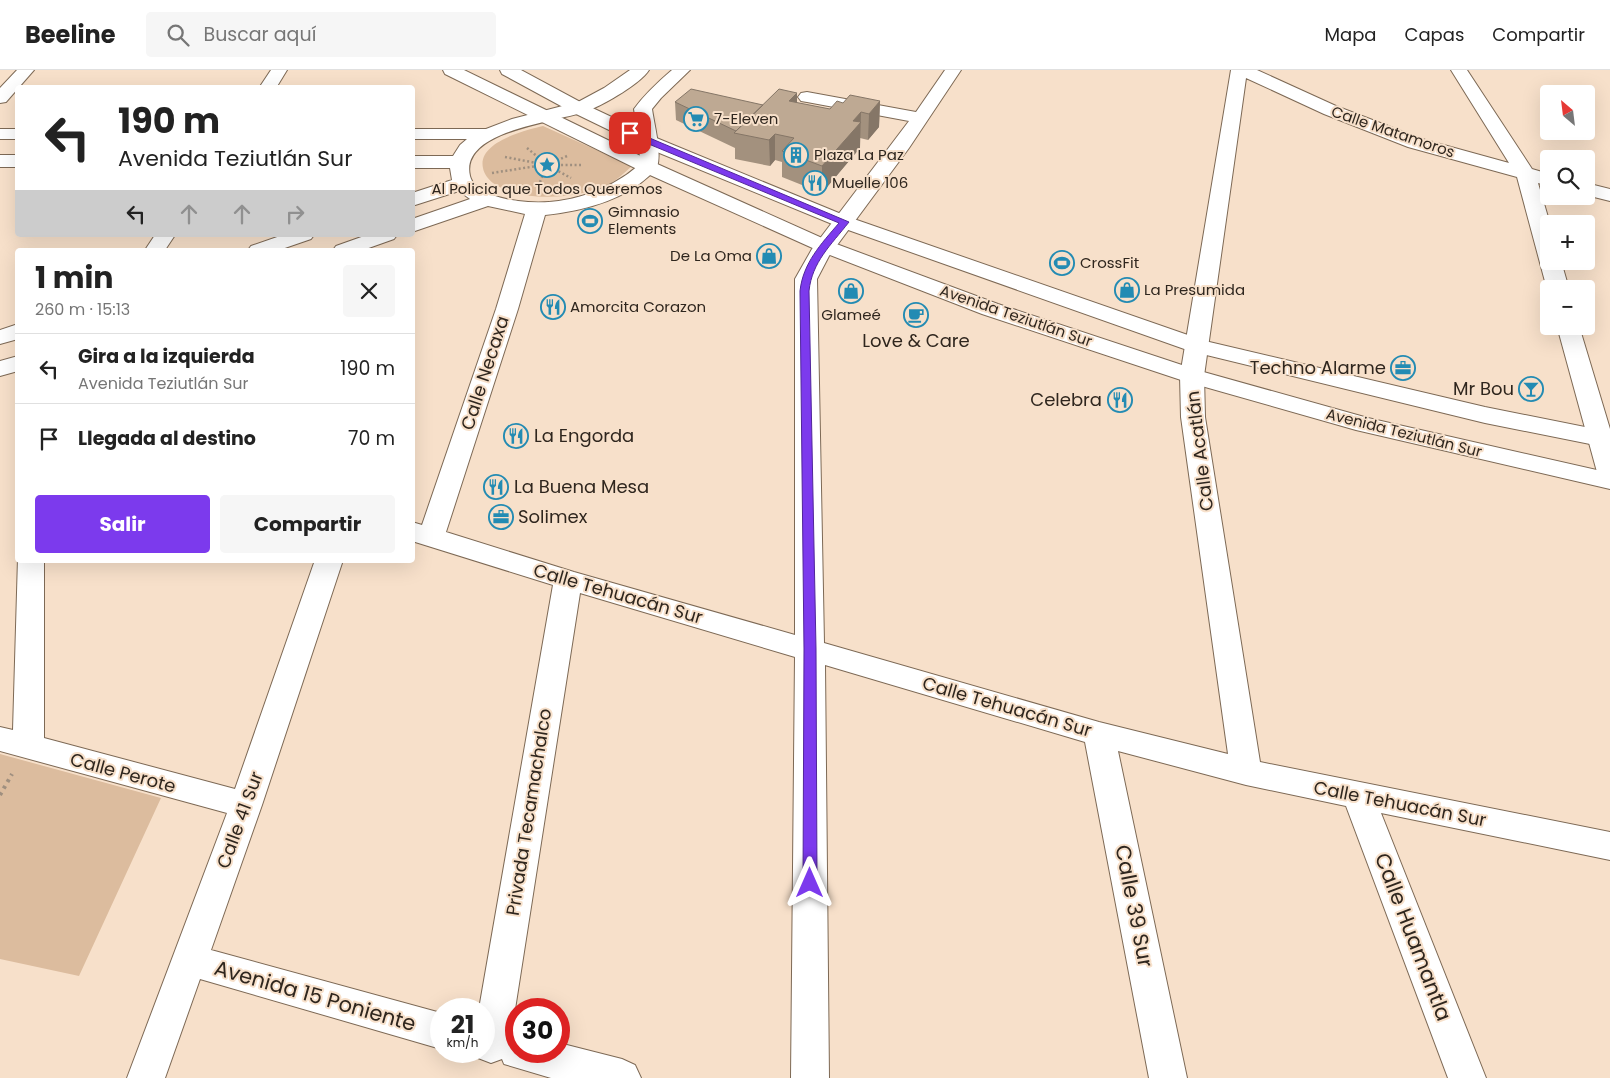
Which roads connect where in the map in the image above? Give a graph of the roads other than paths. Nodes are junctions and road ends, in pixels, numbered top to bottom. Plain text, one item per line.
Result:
1 (26, 70) edge
2 (280, 70) edge
3 (451, 70) edge
4 (508, 70) edge
5 (641, 70) edge
6 (682, 70) edge
7 (953, 70) edge
8 (1239, 70) edge
9 (1243, 70) edge
10 (1458, 70) edge
11 (269, 85) edge
12 (808, 97) dead end
13 (0, 98) edge
14 (578, 108) junction
15 (543, 116) junction
16 (920, 118) junction
17 (0, 134) edge
18 (15, 134) edge
19 (415, 134) edge
20 (487, 134) junction
21 (647, 141) junction
22 (0, 161) edge
23 (15, 161) edge
24 (415, 162) edge
25 (459, 162) junction
26 (648, 167) junction
27 (1526, 175) junction
28 (1540, 178) edge
29 (463, 184) junction
30 (1595, 191) edge
31 (1610, 195) edge
32 (415, 199) edge
33 (487, 200) junction
34 (537, 209) junction
35 (844, 222) junction
36 (415, 225) edge
37 (1540, 225) edge
38 (164, 237) edge
39 (298, 237) edge
40 (381, 237) edge
41 (824, 246) junction
42 (155, 248) edge
43 (264, 248) edge
44 (349, 248) edge
45 (15, 332) edge
46 (1571, 335) edge
47 (0, 337) edge
48 (1198, 346) junction
49 (15, 364) edge
50 (0, 369) edge
51 (1192, 376) junction
52 (1604, 439) edge
53 (1610, 472) edge
54 (1610, 480) edge
55 (422, 534) edge
56 (30, 563) edge
57 (328, 563) edge
58 (568, 580) junction
59 (810, 649) junction
60 (1099, 734) junction
61 (14, 743) edge
62 (1246, 772) junction
63 (1359, 796) junction
64 (246, 805) junction
65 (1610, 846) edge
66 (189, 960) junction
67 (430, 1028) edge
68 (502, 1047) edge
69 (146, 1078) edge
70 (622, 1078) edge
71 (810, 1078) edge
72 (1168, 1078) edge
73 (1467, 1078) edge

1 - 13 street
2 - 11 street
3 - 15 street, Avenida Teziutlán Sur
4 - 14 street, Avenida Teziutlán Sur
5 - 14 street
6 - 21 street
7 - 16 street
8 - 48 street, Calle Acatlán
9 - 27 street, Calle Matamoros
10 - 27 street
12 - 16 street
14 - 15 street
14 - 21 street, Avenida Teziutlán Sur
15 - 20 street
15 - 26 street, Avenida Teziutlán Sur
16 - 35 street
17 - 18 street
19 - 20 street
20 - 25 street
21 - 26 street
21 - 35 street, Avenida Teziutlán Sur
22 - 23 street
24 - 25 street
25 - 29 street
26 - 34 street
26 - 41 street, Avenida Teziutlán Sur
27 - 28 street, Calle Matamoros
27 - 37 street
29 - 32 street
29 - 33 street
30 - 31 street
33 - 34 street
33 - 36 street
34 - 55 street, Calle Necaxa
35 - 41 street
35 - 48 street, Avenida Teziutlán Sur
38 - 42 street
39 - 43 street
40 - 44 street
41 - 51 street, Avenida Teziutlán Sur
41 - 59 street
45 - 47 street
46 - 52 street
48 - 51 street, Calle Acatlán
48 - 52 street, Avenida Teziutlán Sur
49 - 50 street
51 - 54 street, Avenida Teziutlán Sur
51 - 62 street, Calle Acatlán
52 - 53 street
55 - 58 street, Calle Tehuacán Sur
56 - 61 street
57 - 64 street, Calle 41 Sur
58 - 59 street, Calle Tehuacán Sur
58 - 68 street, Privada Tecamachalco
59 - 60 street, Calle Tehuacán Sur
59 - 71 street
60 - 62 street, Calle Tehuacán Sur
60 - 72 street, Calle 39 Sur
61 - 64 street, Calle Perote
62 - 63 street, Calle Tehuacán Sur
63 - 65 street, Calle Tehuacán Sur
63 - 73 street, Calle Huamantla
64 - 66 street, Calle 41 Sur
66 - 67 street, Avenida 15 Poniente
66 - 69 street, Calle 41 Sur
68 - 70 street

